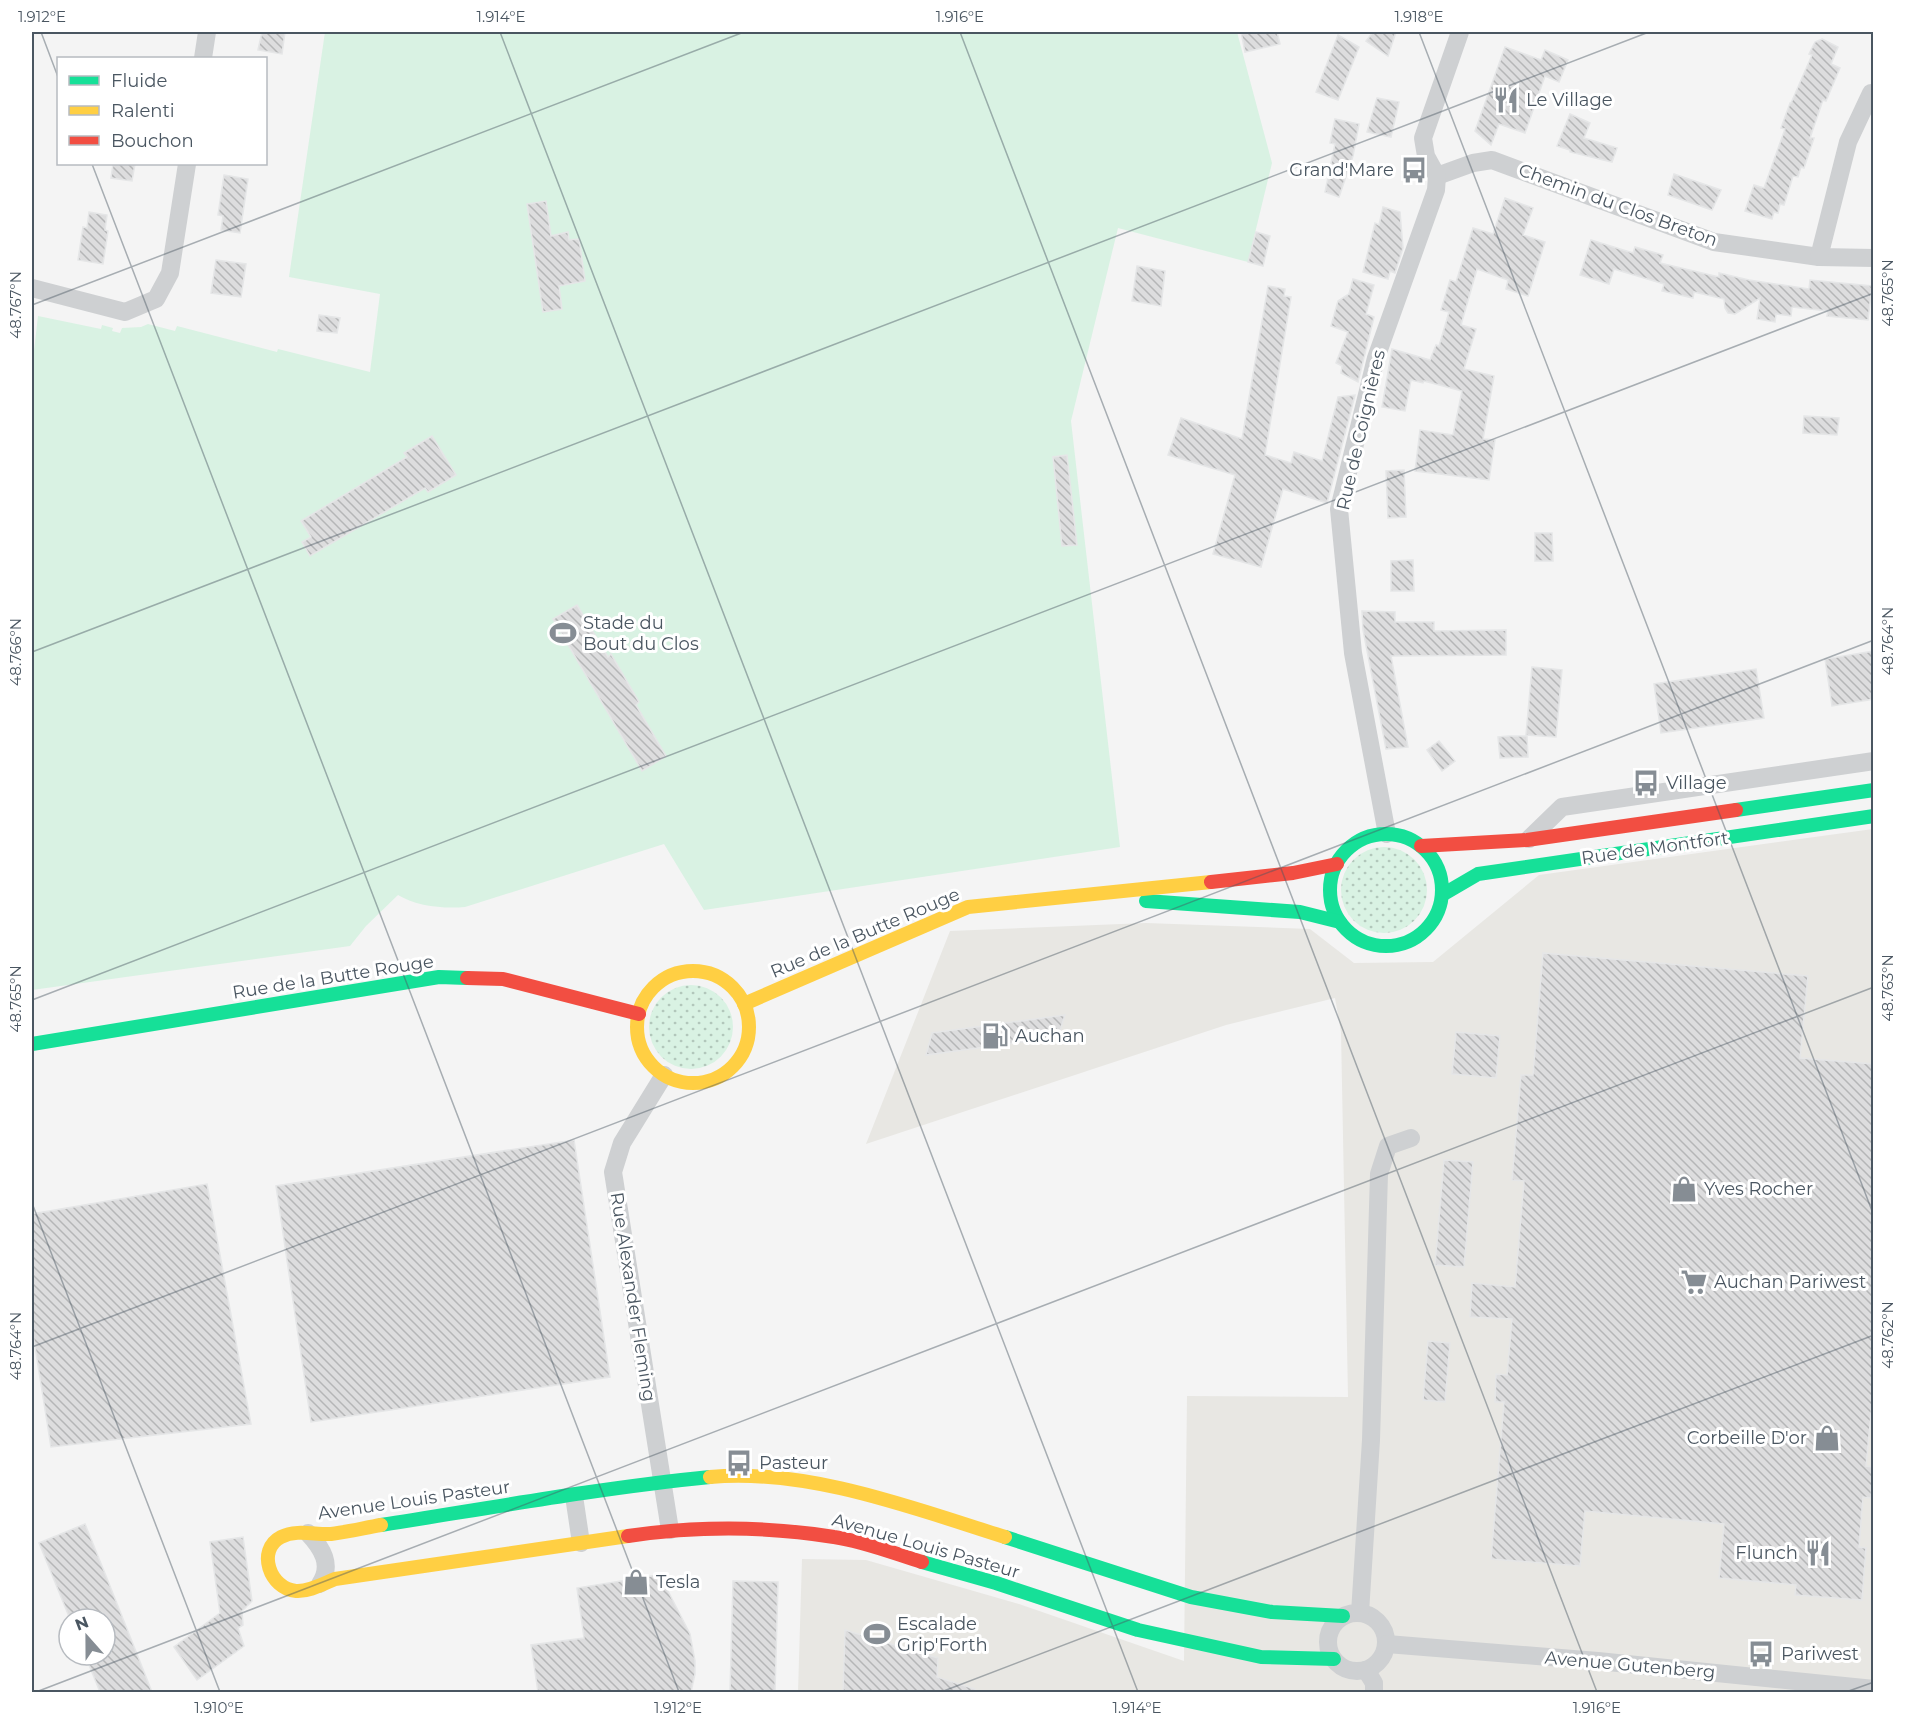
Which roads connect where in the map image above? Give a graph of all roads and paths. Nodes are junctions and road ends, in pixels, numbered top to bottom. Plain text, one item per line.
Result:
1 (207, 32) edge
2 (1460, 32) edge
3 (203, 57) edge
4 (1870, 93) dead end
5 (187, 165) edge
6 (1437, 176) junction
7 (1819, 257) junction
8 (1874, 258) edge
9 (32, 288) edge
10 (1874, 761) edge
11 (1874, 790) edge
12 (1874, 816) edge
13 (1387, 834) junction
14 (1527, 840) junction
15 (1421, 846) junction
16 (1337, 864) junction
17 (1442, 895) junction
18 (1073, 896) junction
19 (1340, 922) junction
20 (744, 1004) junction
21 (639, 1014) junction
22 (32, 1044) edge
23 (664, 1075) junction
24 (1411, 1138) dead end
25 (662, 1482) junction
26 (574, 1496) junction
27 (670, 1530) junction
28 (308, 1533) junction
29 (581, 1543) junction
30 (320, 1584) junction
31 (1351, 1614) junction
32 (1387, 1644) junction
33 (1334, 1659) junction
34 (1366, 1670) junction
35 (1874, 1689) edge
36 (1374, 1692) edge

1 - 3 street
2 - 6 street
4 - 7 street
5 - 9 street
6 - 7 street, Chemin du Clos Breton
6 - 13 street, Rue de Coignières
7 - 8 street, Chemin du Clos Breton
10 - 14 street
11 - 14 street, Rue de Montfort
12 - 17 street, Rue de Montfort
13 - 15 street
13 - 16 street
14 - 15 street, Rue de Montfort
15 - 17 street
16 - 18 street, Rue de la Butte Rouge
16 - 19 street
17 - 19 street
18 - 19 street, Rue de la Butte Rouge
18 - 20 street, Rue de la Butte Rouge
20 - 21 street
20 - 23 street
21 - 22 street, Rue de la Butte Rouge
21 - 23 street
23 - 25 street, Rue Alexander Fleming
24 - 31 street
25 - 26 street, Avenue Louis Pasteur
25 - 27 street, Rue Alexander Fleming
25 - 31 street, Avenue Louis Pasteur
26 - 28 street, Avenue Louis Pasteur
26 - 29 street
27 - 29 street, Avenue Louis Pasteur
27 - 33 street, Avenue Louis Pasteur
28 - 30 street
28 - 30 street, Avenue Louis Pasteur
29 - 30 street, Avenue Louis Pasteur
31 - 32 street
31 - 33 street
32 - 34 street
32 - 35 street, Avenue Gutenberg
33 - 34 street
34 - 36 street

